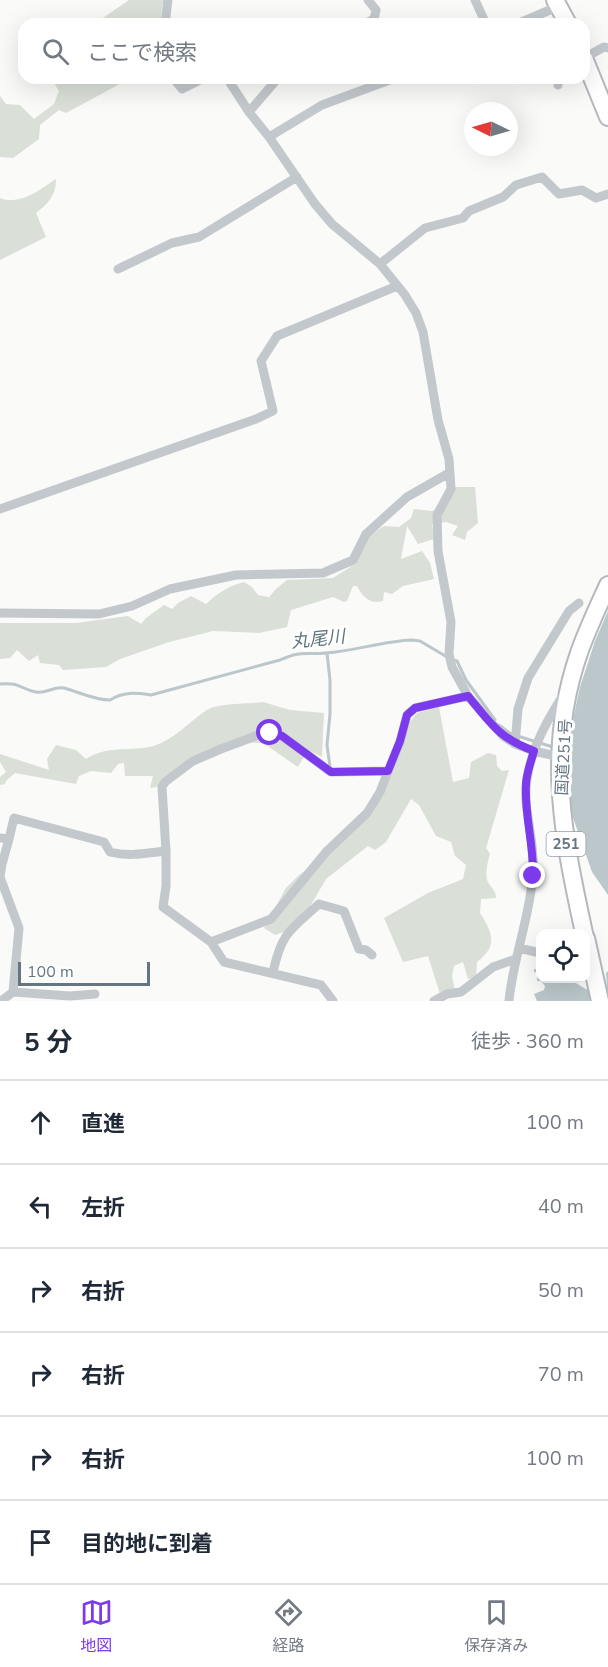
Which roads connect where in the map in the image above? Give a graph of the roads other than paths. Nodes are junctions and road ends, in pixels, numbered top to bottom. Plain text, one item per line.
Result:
1 (168, 0) edge
2 (368, 0) edge
3 (476, 0) edge
4 (557, 3) edge
5 (166, 18) edge
6 (374, 18) edge
7 (484, 18) edge
8 (537, 18) edge
9 (565, 18) edge
10 (608, 48) edge
11 (590, 55) edge
12 (590, 73) edge
13 (178, 84) edge
14 (192, 84) edge
15 (231, 84) edge
16 (273, 84) edge
17 (379, 84) edge
18 (249, 112) junction
19 (608, 117) edge
20 (269, 137) junction
21 (297, 177) junction
22 (608, 194) edge
23 (380, 264) junction
24 (118, 269) dead end
25 (397, 286) junction
26 (449, 473) junction
27 (0, 509) edge
28 (608, 585) edge
29 (579, 603) dead end
30 (0, 613) edge
31 (571, 682) junction
32 (468, 696) junction
33 (515, 739) junction
34 (536, 745) junction
35 (560, 752) junction
36 (388, 771) junction
37 (5, 838) edge
38 (166, 851) junction
39 (583, 929) edge
40 (211, 942) junction
41 (519, 948) junction
42 (536, 951) edge
43 (372, 954) dead end
44 (516, 959) junction
45 (590, 959) edge
46 (273, 972) junction
47 (13, 992) junction
48 (94, 994) dead end
49 (1, 1001) edge
50 (333, 1001) edge
51 (434, 1001) edge
52 (509, 1001) edge
53 (600, 1001) edge

1 - 5 street
2 - 6 street
3 - 7 street
4 - 8 street
4 - 9 highway
10 - 11 street
12 - 19 highway
13 - 14 street
15 - 18 street
16 - 18 street
17 - 20 street
18 - 20 street
20 - 21 street
21 - 23 street
21 - 24 street
22 - 23 street
23 - 25 street
25 - 26 street
25 - 27 street
26 - 30 street
26 - 32 street
28 - 31 highway, 国道251号 / 251
29 - 33 street
31 - 34 street
31 - 35 highway, 国道251号 / 251
32 - 33 street
32 - 36 street
33 - 34 street
34 - 35 street
34 - 41 street
35 - 39 highway, 国道251号 / 251
36 - 38 street
36 - 40 street
37 - 38 street
37 - 47 street
38 - 40 street
40 - 46 street
41 - 42 street
41 - 44 street
43 - 46 street
44 - 51 street
44 - 52 street
45 - 53 highway
46 - 50 street
47 - 48 street
47 - 49 street

